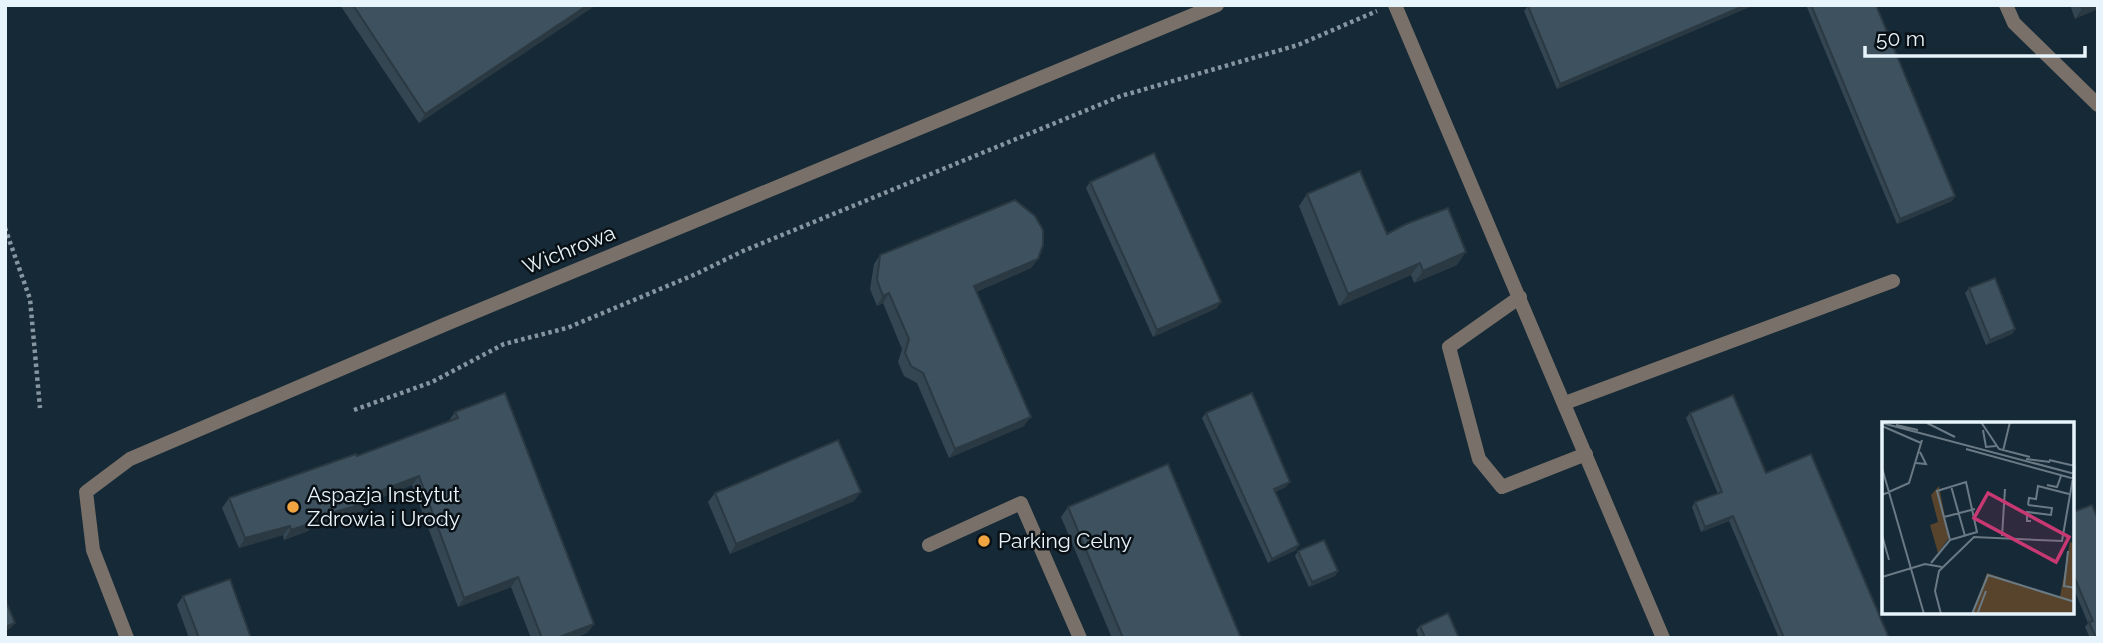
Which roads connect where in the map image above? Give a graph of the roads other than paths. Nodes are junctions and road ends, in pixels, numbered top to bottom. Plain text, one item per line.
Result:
1 (1217, 5) edge
2 (1395, 5) edge
3 (2006, 5) edge
4 (2098, 105) edge
5 (1893, 281) dead end
6 (1520, 298) junction
7 (1564, 403) junction
8 (1586, 454) junction
9 (929, 545) dead end
10 (127, 638) edge
11 (1080, 638) edge
12 (1663, 638) edge

1 - 10 street, Wichrowa
2 - 6 street
3 - 4 street
5 - 7 street
6 - 7 street
6 - 8 street
7 - 8 street
8 - 12 street
9 - 11 street

